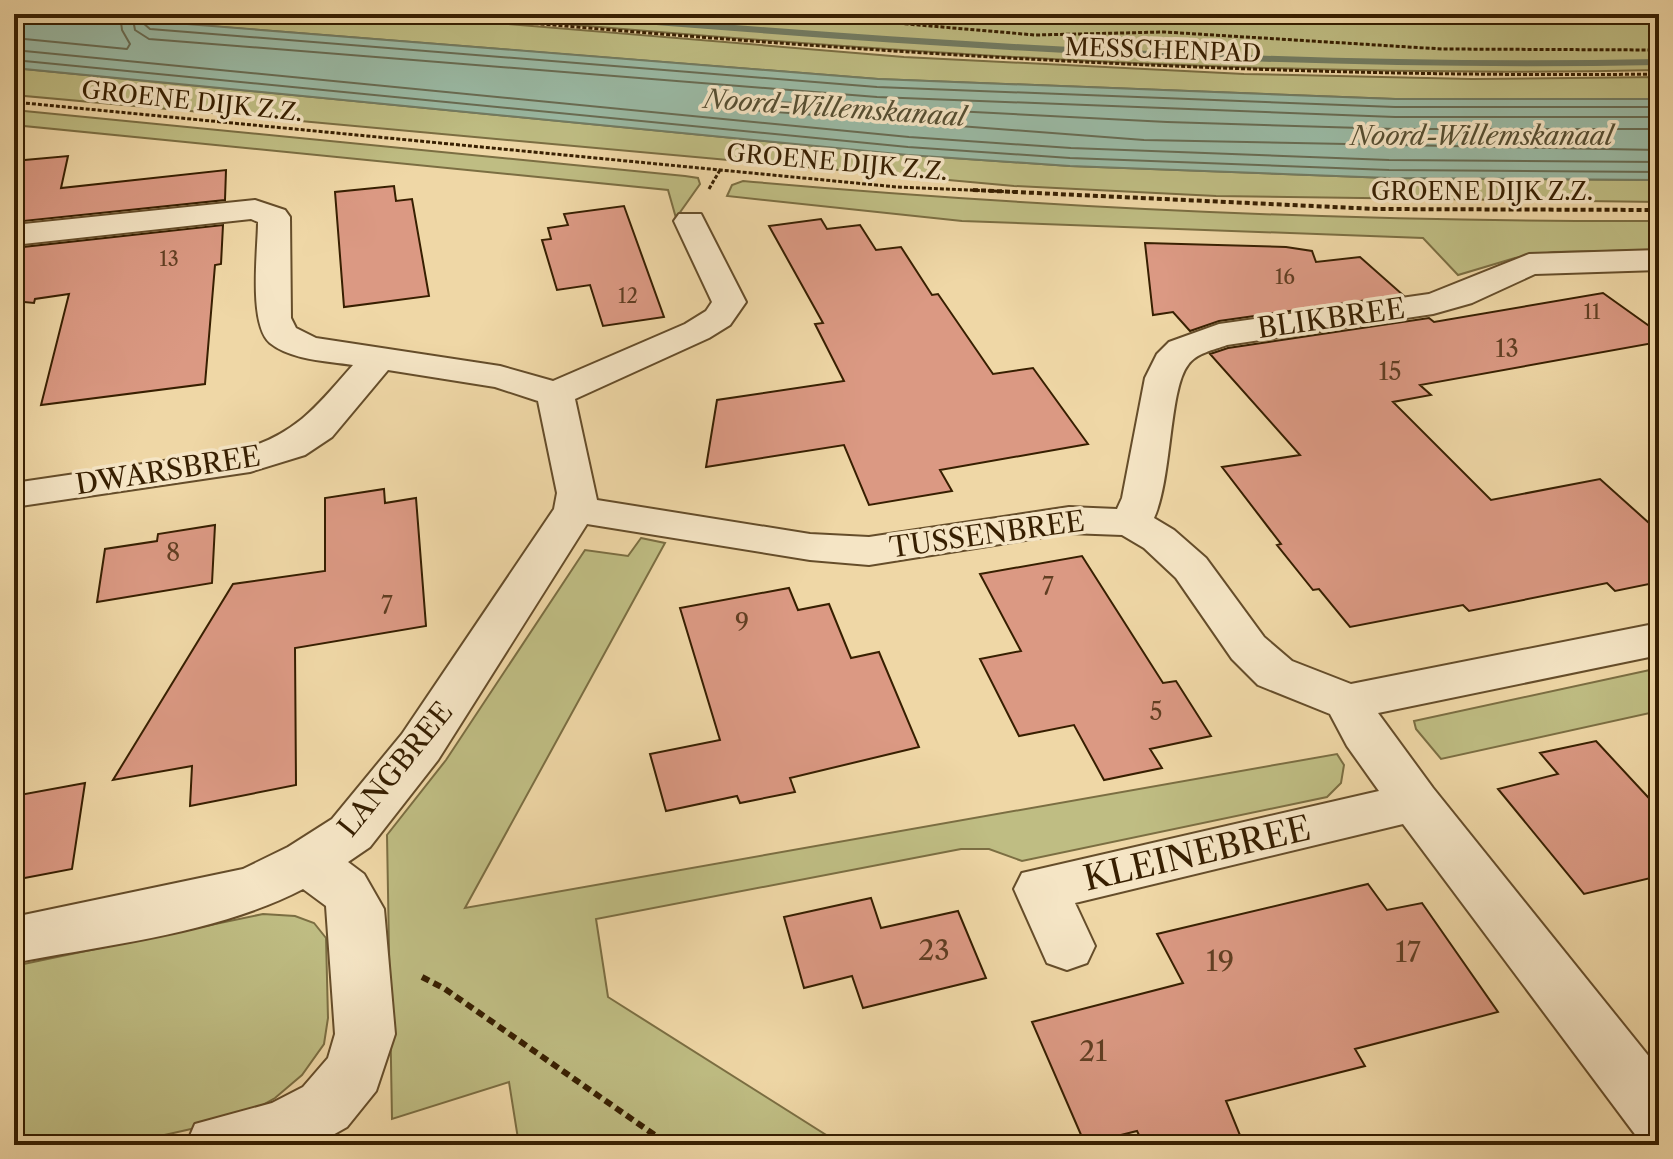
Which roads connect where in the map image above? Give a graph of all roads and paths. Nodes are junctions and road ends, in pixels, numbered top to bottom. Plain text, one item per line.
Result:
1 (97, 14) edge
2 (427, 14) edge
3 (791, 14) edge
4 (148, 19) dead end
5 (1659, 50) edge
6 (1659, 74) edge
7 (14, 102) edge
8 (1659, 210) edge
9 (690, 221) dead end
10 (14, 235) edge
11 (1659, 260) edge
12 (379, 358) junction
13 (555, 394) junction
14 (14, 495) edge
15 (575, 509) junction
16 (1131, 523) junction
17 (1659, 639) edge
18 (1348, 702) junction
19 (1415, 802) junction
20 (307, 862) junction
21 (14, 940) edge
22 (1067, 946) dead end
23 (361, 961) junction
24 (1659, 1117) edge
25 (218, 1145) edge
26 (669, 1145) edge

1 - 4 path
2 - 6 path, MESSCHENPAD
3 - 5 path
7 - 8 path, GROENE DIJK Z.Z.
9 - 13 street
10 - 12 street
11 - 16 street, BLIKBREE
12 - 13 street
12 - 14 street, DWARSBREE
13 - 15 street
15 - 16 street, TUSSENBREE
15 - 20 street, LANGBREE
16 - 18 street, TUSSENBREE
17 - 18 street
18 - 19 street
19 - 22 street, KLEINEBREE
19 - 24 street
20 - 21 street, LANGBREE
20 - 23 street
23 - 25 street
23 - 26 path

